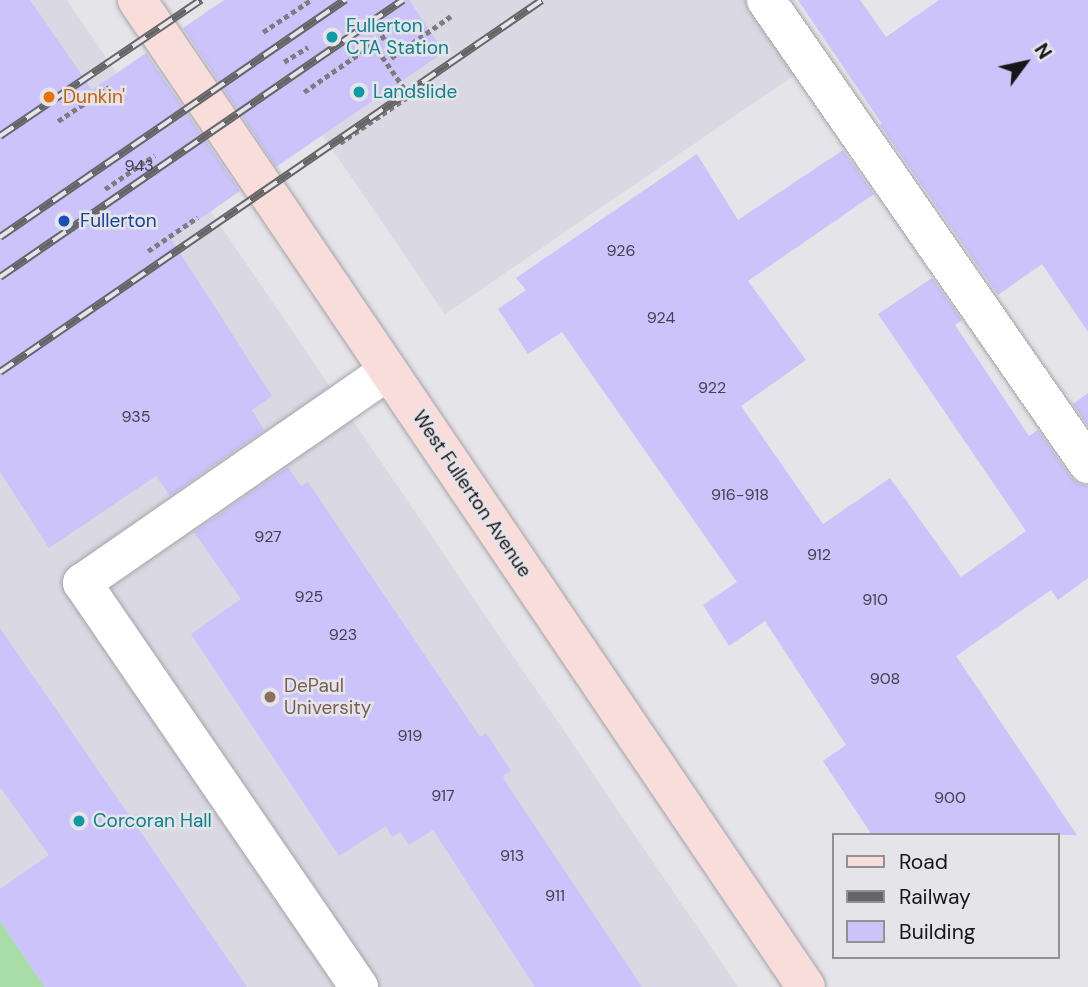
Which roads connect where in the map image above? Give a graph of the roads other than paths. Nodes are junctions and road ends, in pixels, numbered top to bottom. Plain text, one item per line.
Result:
1 (137, 0) edge
2 (766, 0) edge
3 (388, 371) junction
4 (1088, 464) edge
5 (359, 987) edge
6 (806, 987) edge

1 - 3 main road, West Fullerton Avenue
2 - 4 lane
3 - 5 lane
3 - 6 main road, West Fullerton Avenue

